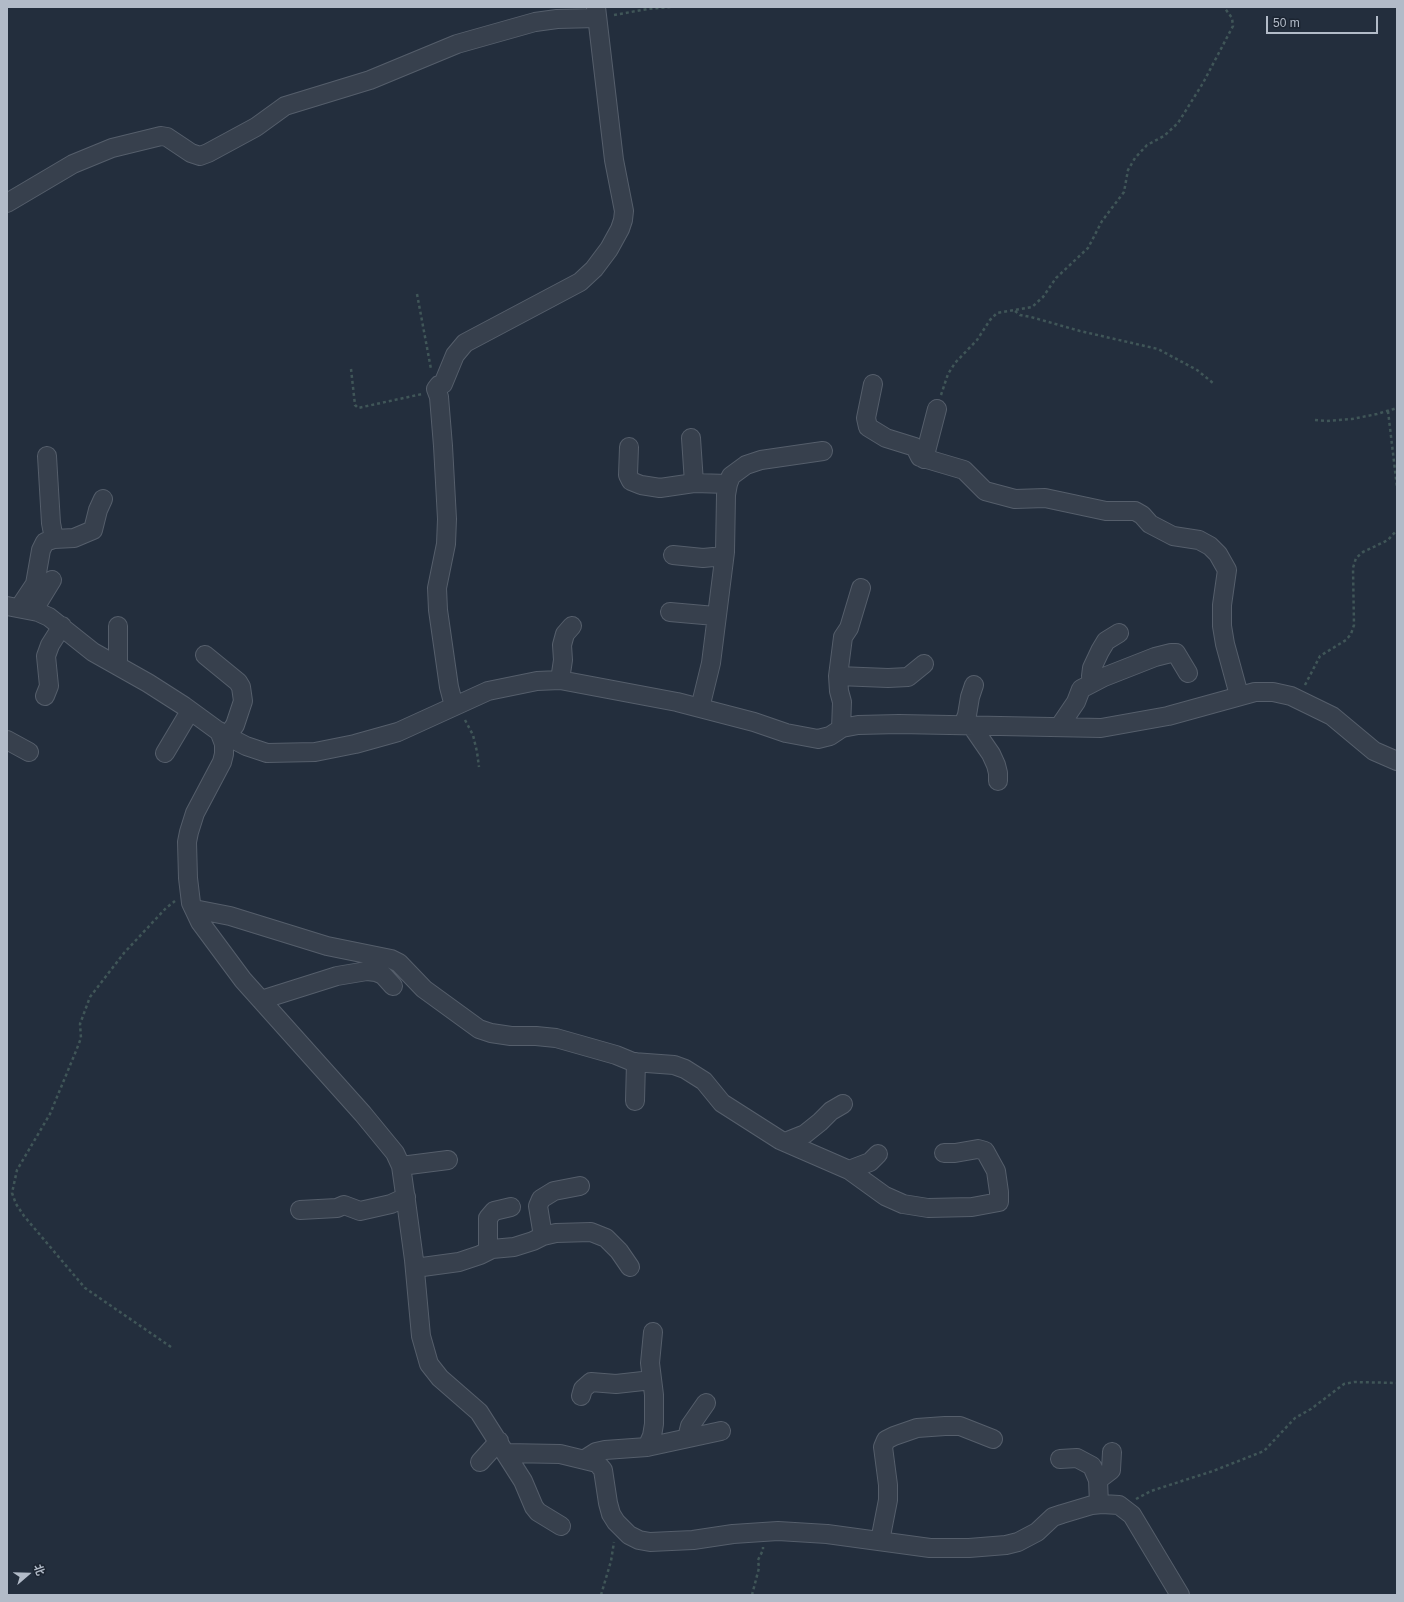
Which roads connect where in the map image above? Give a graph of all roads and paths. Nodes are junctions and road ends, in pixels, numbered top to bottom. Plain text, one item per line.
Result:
1 (671, 7) edge
2 (1224, 7) edge
3 (597, 13) edge
4 (7, 203) edge
5 (416, 294) dead end
6 (1015, 311) junction
7 (351, 369) dead end
8 (1213, 383) dead end
9 (874, 384) dead end
10 (438, 387) junction
11 (1397, 408) edge
12 (937, 409) joint
13 (1388, 411) junction
14 (1315, 420) dead end
15 (691, 438) dead end
16 (629, 447) dead end
17 (823, 451) dead end
18 (47, 456) dead end
19 (924, 459) junction
20 (694, 483) junction
21 (728, 484) junction
22 (1397, 487) edge
23 (103, 499) dead end
24 (1397, 530) edge
25 (54, 539) junction
26 (673, 554) dead end
27 (724, 556) junction
28 (52, 580) dead end
29 (861, 588) dead end
30 (20, 609) edge
31 (670, 612) dead end
32 (716, 616) junction
33 (62, 626) junction
34 (118, 626) dead end
35 (572, 626) dead end
36 (1119, 633) dead end
37 (205, 655) dead end
38 (924, 664) dead end
39 (118, 666) junction
40 (1188, 673) dead end
41 (838, 676) junction
42 (560, 680) junction
43 (1093, 682) junction
44 (974, 685) dead end
45 (1239, 695) junction
46 (45, 696) dead end
47 (1298, 699) junction
48 (456, 705) junction
49 (700, 708) junction
50 (190, 711) junction
51 (967, 725) junction
52 (1059, 727) junction
53 (841, 729) junction
54 (223, 734) junction
55 (7, 740) edge
56 (30, 752) dead end
57 (165, 753) dead end
58 (1397, 761) edge
59 (479, 767) dead end
60 (998, 781) dead end
61 (192, 901) junction
62 (393, 986) dead end
63 (261, 1000) junction
64 (636, 1062) junction
65 (635, 1101) dead end
66 (843, 1104) dead end
67 (785, 1142) junction
68 (944, 1153) dead end
69 (878, 1154) dead end
70 (448, 1160) dead end
71 (401, 1166) junction
72 (849, 1170) junction
73 (580, 1186) dead end
74 (406, 1197) junction
75 (511, 1208) dead end
76 (300, 1210) dead end
77 (543, 1236) junction
78 (488, 1251) junction
79 (630, 1267) dead end
80 (415, 1268) junction
81 (653, 1332) dead end
82 (171, 1348) dead end
83 (652, 1380) junction
84 (1397, 1383) edge
85 (580, 1396) dead end
86 (706, 1403) dead end
87 (721, 1431) dead end
88 (686, 1438) junction
89 (993, 1439) dead end
90 (502, 1447) junction
91 (647, 1447) junction
92 (1112, 1452) dead end
93 (584, 1459) junction
94 (1060, 1459) dead end
95 (480, 1462) dead end
96 (1098, 1480) junction
97 (1099, 1504) junction
98 (1119, 1505) junction
99 (616, 1522) junction
100 (561, 1526) dead end
101 (760, 1532) junction
102 (880, 1541) junction
103 (601, 1595) edge
104 (752, 1595) edge
105 (1180, 1595) edge

1 - 3 path
2 - 6 path
3 - 4 street
3 - 10 street
5 - 10 path
6 - 8 path
6 - 12 path
7 - 10 path
9 - 19 street
10 - 48 street
11 - 13 path
12 - 19 street
13 - 14 path
13 - 22 path
15 - 20 street
16 - 20 street
17 - 21 street
18 - 25 street
19 - 45 street
20 - 21 street
21 - 27 street
23 - 25 street
24 - 47 path
25 - 30 street
26 - 27 street
27 - 32 street
28 - 30 street
29 - 41 street
30 - 33 street
31 - 32 street
32 - 49 street
33 - 39 street
33 - 46 street
34 - 39 street
35 - 42 street
36 - 43 street
37 - 54 street
38 - 41 street
39 - 50 street
40 - 43 street
41 - 53 street
42 - 48 street
42 - 49 street
43 - 52 street
44 - 51 street
45 - 47 street
45 - 52 street
47 - 58 street
48 - 54 street
48 - 59 path
49 - 53 street
50 - 54 street
50 - 57 street
51 - 52 street
51 - 53 street
51 - 60 street
54 - 61 street
55 - 56 street
61 - 63 street
61 - 64 street
61 - 82 path
62 - 63 street
63 - 71 street
64 - 65 street
64 - 67 street
66 - 67 street
67 - 72 street
68 - 72 street
69 - 72 street
70 - 71 street
71 - 74 street
73 - 77 street
74 - 76 street
74 - 80 street
75 - 78 street
77 - 78 street
77 - 79 street
78 - 80 street
80 - 90 street
81 - 83 street
83 - 85 street
83 - 91 street
84 - 98 path
86 - 88 street
87 - 88 street
88 - 91 street
89 - 102 street
90 - 93 street
90 - 95 street
90 - 100 street
91 - 93 street
92 - 96 street
93 - 99 street
94 - 96 street
96 - 97 street
97 - 98 street
97 - 102 street
98 - 105 street
99 - 101 street
99 - 103 path
101 - 102 street
101 - 104 path

